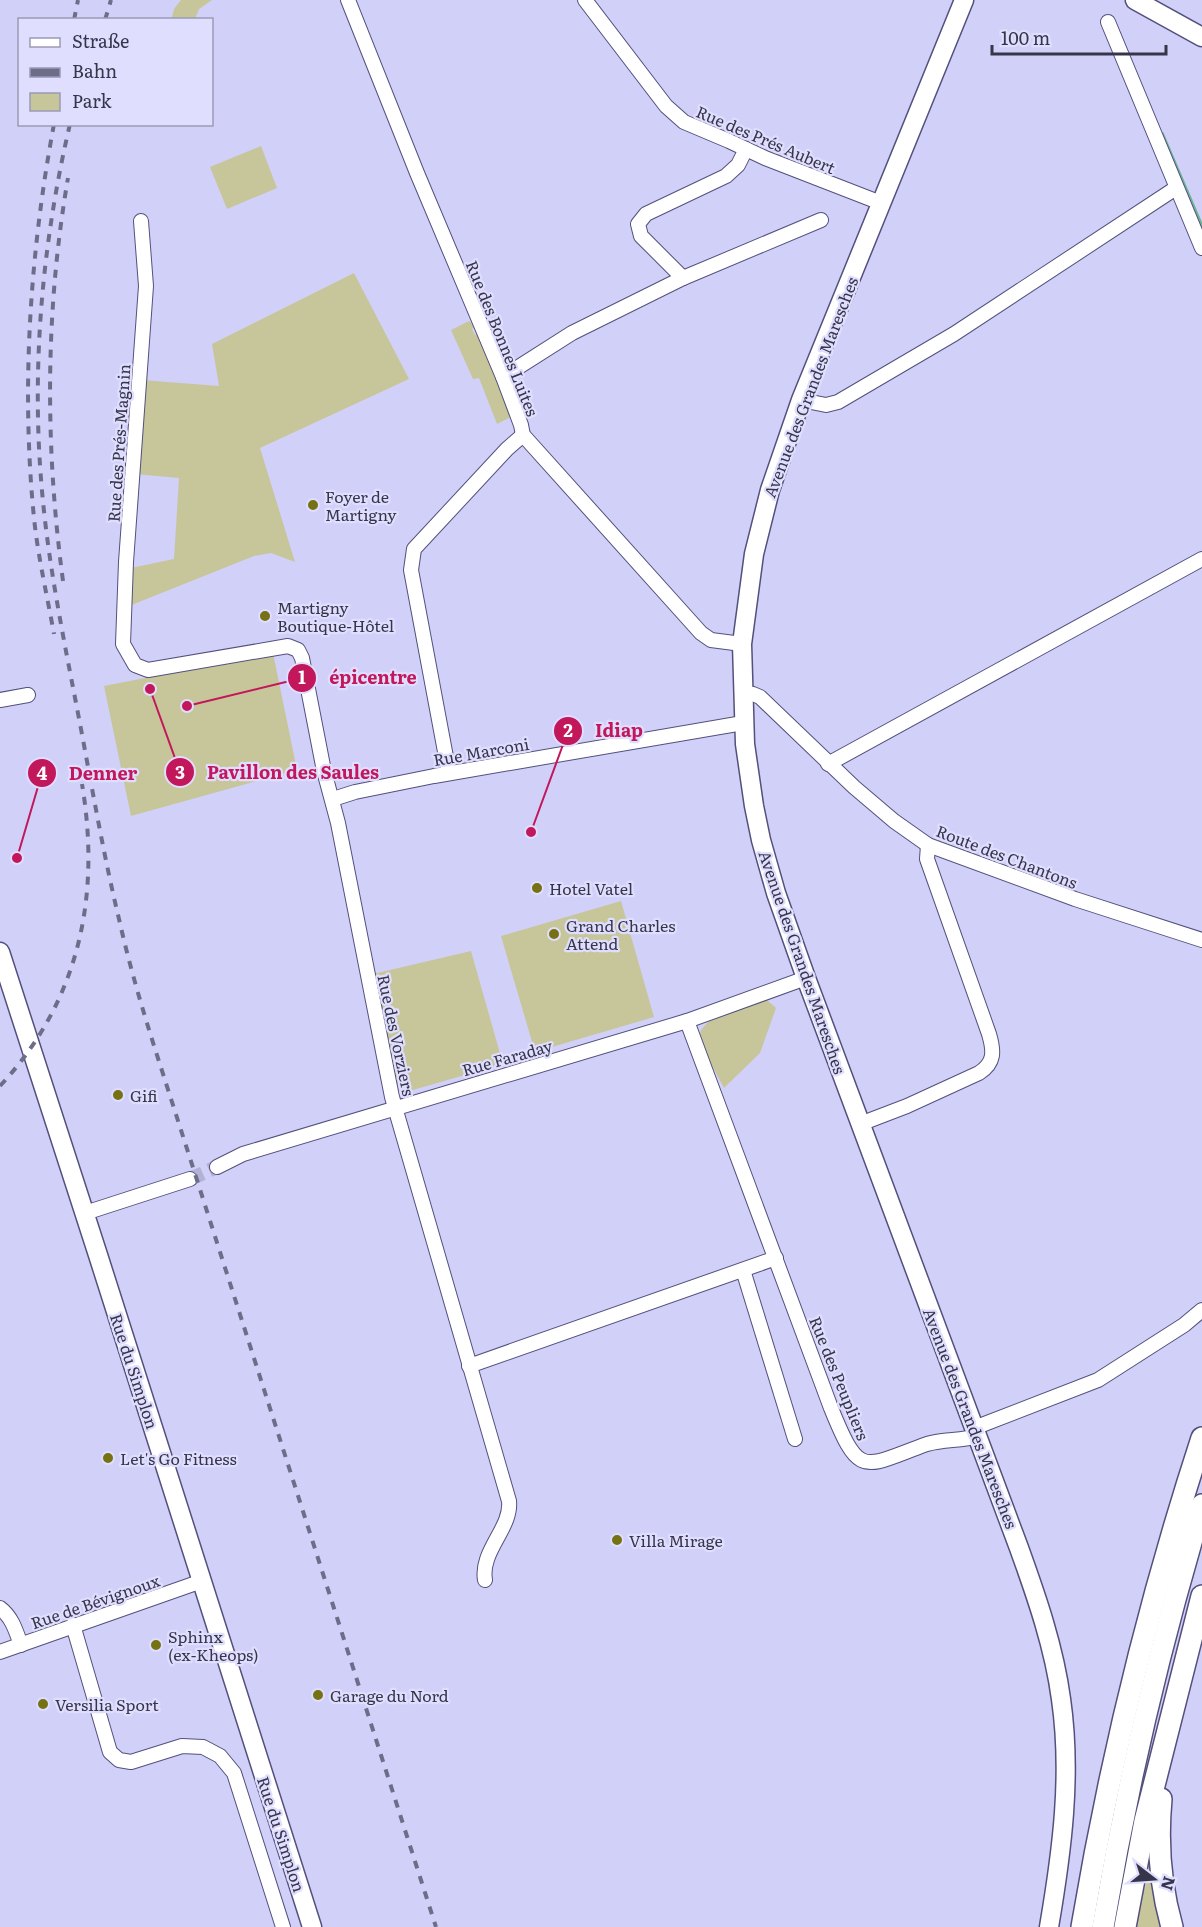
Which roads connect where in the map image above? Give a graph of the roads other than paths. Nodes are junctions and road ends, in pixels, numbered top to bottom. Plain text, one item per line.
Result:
1 (348, 0) edge
2 (585, 0) edge
3 (964, 0) edge
4 (1135, 0) edge
5 (1108, 22) dead end
6 (1202, 37) edge
7 (746, 149) junction
8 (1176, 188) junction
9 (881, 203) junction
10 (821, 220) dead end
11 (141, 221) dead end
12 (1202, 248) edge
13 (683, 278) junction
14 (503, 377) junction
15 (801, 400) junction
16 (523, 435) junction
17 (1202, 559) edge
18 (742, 644) junction
19 (135, 665) joint
20 (742, 693) junction
21 (28, 695) dead end
22 (0, 700) edge
23 (743, 723) junction
24 (828, 764) junction
25 (449, 773) junction
26 (333, 799) junction
27 (928, 845) junction
28 (1202, 940) edge
29 (0, 952) edge
30 (806, 978) junction
31 (687, 1021) junction
32 (395, 1108) junction
33 (860, 1124) junction
34 (217, 1167) tunnel mouth
35 (190, 1179) tunnel mouth
36 (85, 1213) junction
37 (776, 1258) junction
38 (743, 1270) junction
39 (1202, 1310) edge
40 (469, 1366) junction
41 (976, 1432) junction
42 (1202, 1437) edge
43 (795, 1439) dead end
44 (1202, 1505) edge
45 (485, 1580) dead end
46 (202, 1581) junction
47 (1202, 1596) edge
48 (0, 1608) edge
49 (73, 1625) junction
50 (21, 1645) junction
51 (0, 1652) edge
52 (1178, 1686) junction
53 (283, 1927) edge
54 (312, 1927) edge
55 (1050, 1927) edge
56 (1082, 1927) edge
57 (1102, 1927) edge
58 (1125, 1927) edge
59 (1172, 1927) edge

1 - 14 street, Rue des Bonnes Luites
2 - 7 street, Rue des Prés Aubert
3 - 9 main road, Avenue des Grandes Maresches
4 - 6 main road
5 - 8 street
7 - 9 street, Rue des Prés Aubert
7 - 13 street
8 - 12 street
8 - 15 street
9 - 15 main road, Avenue des Grandes Maresches
10 - 13 street
11 - 19 street, Rue des Prés-Magnin
13 - 14 street
14 - 16 street, Rue des Bonnes Luites
15 - 18 main road, Avenue des Grandes Maresches
16 - 18 street, Rue des Bonnes Luites
16 - 25 street
17 - 24 street
18 - 20 main road, Avenue des Grandes Maresches
19 - 26 street, Rue des Vorziers
20 - 23 main road, Avenue des Grandes Maresches
20 - 24 street, Route des Chantons
21 - 22 street
23 - 25 street, Rue Marconi
23 - 30 main road, Avenue des Grandes Maresches
24 - 27 street, Route des Chantons
25 - 26 street, Rue Marconi
26 - 32 street, Rue des Vorziers
27 - 28 street, Route des Chantons
27 - 33 street
29 - 36 main road, Rue du Simplon
30 - 31 street, Rue Faraday
30 - 33 main road, Avenue des Grandes Maresches
31 - 32 street, Rue Faraday
31 - 37 street, Rue des Peupliers
32 - 34 street, Rue Faraday
32 - 40 street, Rue des Vorziers
33 - 41 main road, Avenue des Grandes Maresches
35 - 36 street
36 - 46 main road, Rue du Simplon
37 - 38 street
37 - 41 street, Rue des Peupliers
38 - 40 street
38 - 43 street
39 - 41 street
40 - 45 street, Rue des Vorziers
41 - 55 main road, Avenue des Grandes Maresches
42 - 56 highway
44 - 57 highway
46 - 49 street, Rue de Bévignoux
46 - 54 main road, Rue du Simplon
47 - 52 highway
48 - 50 street
49 - 50 street, Rue de Bévignoux
49 - 53 street
50 - 51 street, Rue de Bévignoux
52 - 58 highway
52 - 59 highway

